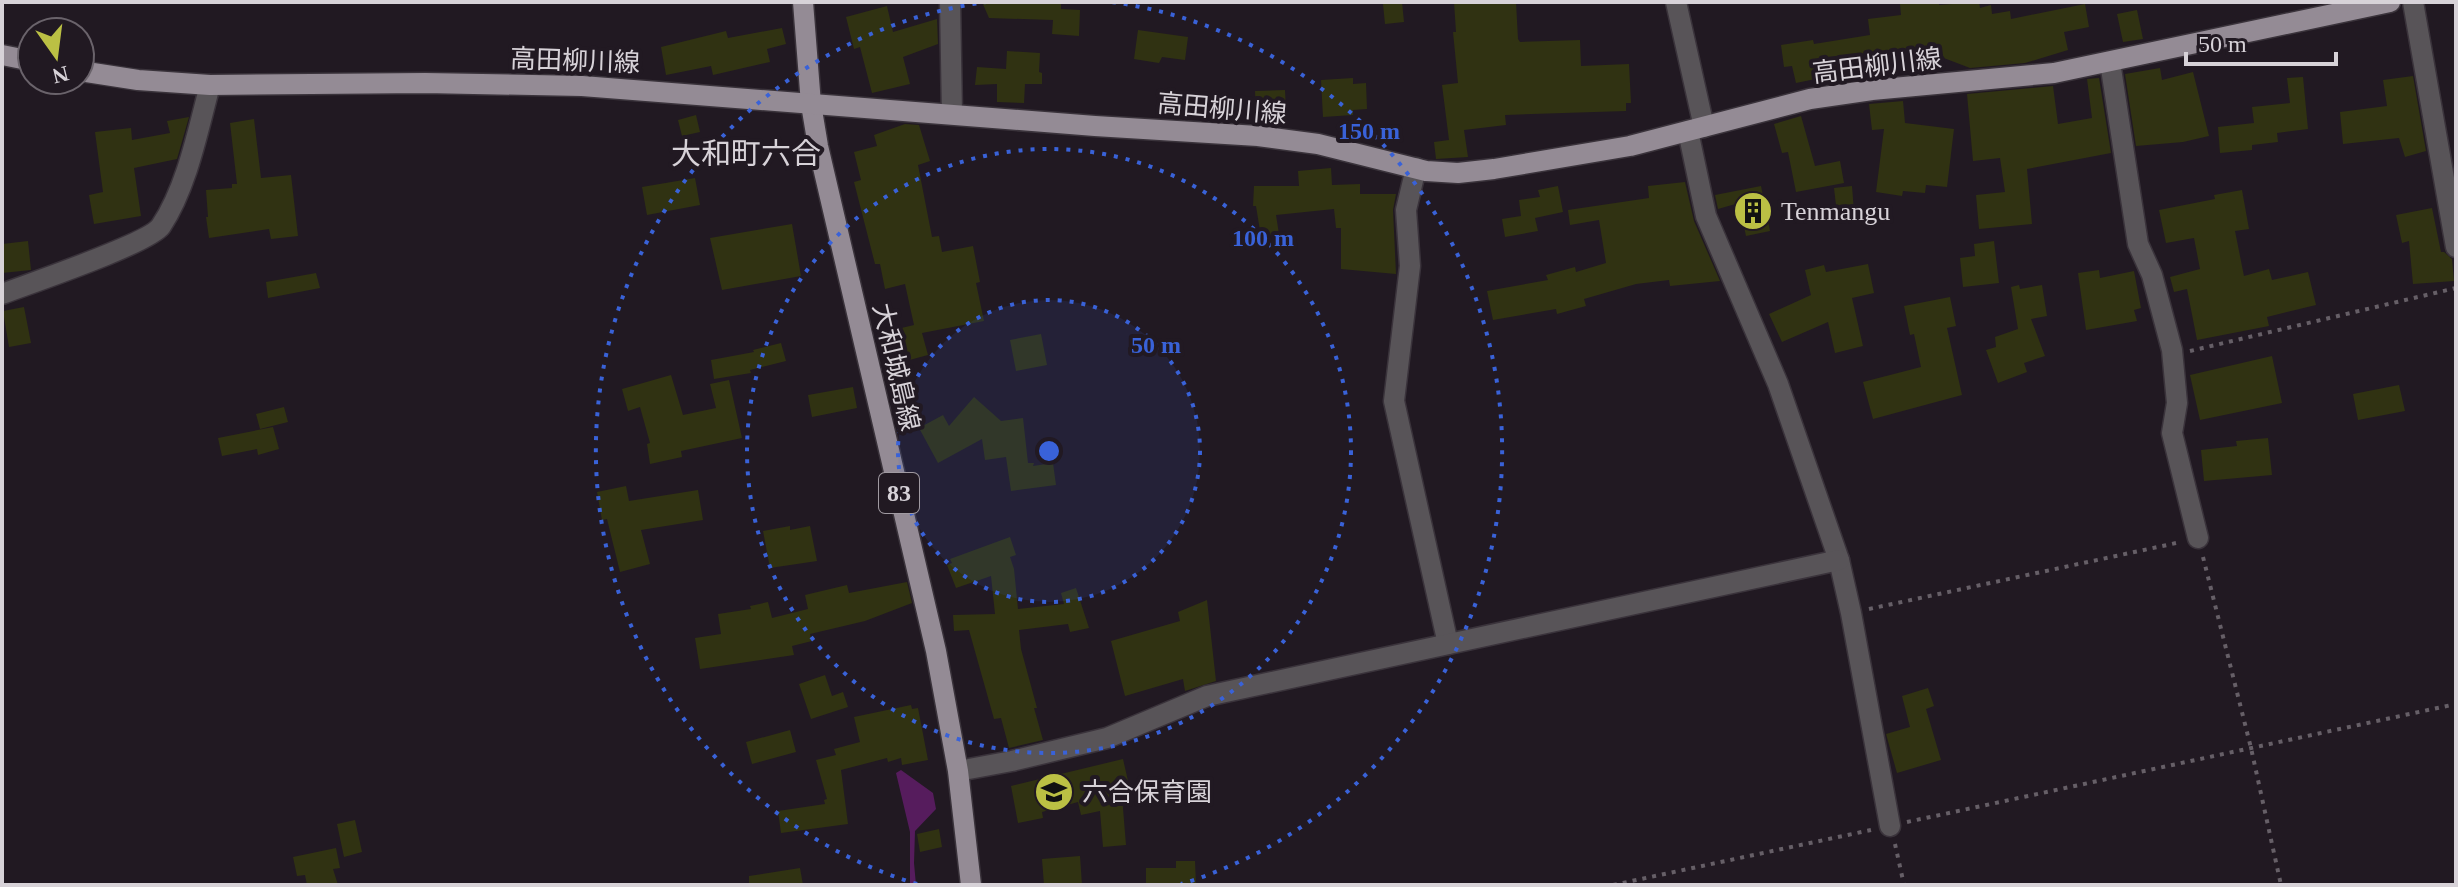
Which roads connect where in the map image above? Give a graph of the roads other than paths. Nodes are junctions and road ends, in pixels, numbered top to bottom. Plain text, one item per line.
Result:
1 (803, 2) edge
2 (950, 2) edge
3 (1676, 2) edge
4 (2390, 2) edge
5 (2413, 2) edge
6 (2110, 62) junction
7 (96, 73) edge
8 (210, 85) junction
9 (811, 104) junction
10 (952, 114) junction
11 (1696, 129) junction
12 (1416, 168) junction
13 (2456, 247) edge
14 (2, 294) edge
15 (2198, 538) road end
16 (1839, 560) junction
17 (1448, 644) junction
18 (958, 771) junction
19 (1890, 826) road end
20 (971, 885) edge

1 - 9 main road, 大和城島線 / 83
2 - 10 street
3 - 11 street
4 - 6 main road, 高田柳川線
5 - 13 street
6 - 11 main road, 高田柳川線
6 - 15 street
7 - 8 main road, 高田柳川線
8 - 9 main road, 高田柳川線
8 - 14 street
9 - 10 main road, 高田柳川線
9 - 18 main road, 大和城島線 / 83
10 - 12 main road, 高田柳川線
11 - 12 main road, 高田柳川線
11 - 16 street
12 - 17 street
16 - 17 street
16 - 19 street
17 - 18 street
18 - 20 main road, 大和城島線 / 83

